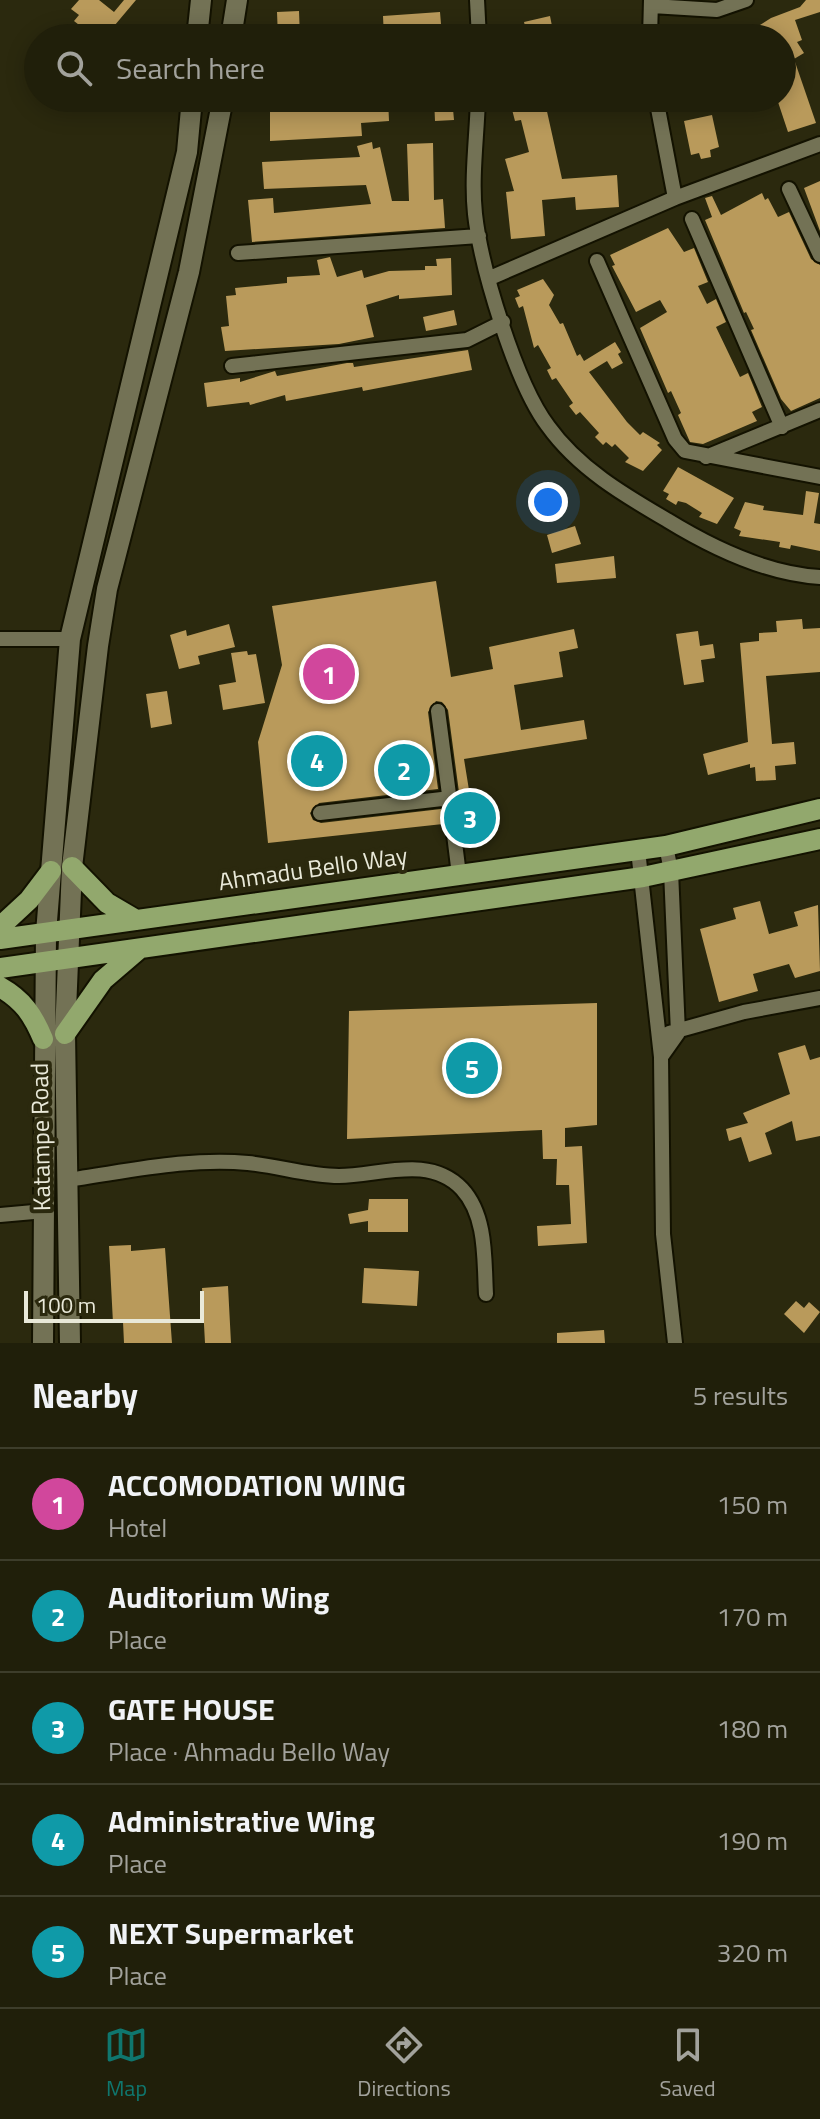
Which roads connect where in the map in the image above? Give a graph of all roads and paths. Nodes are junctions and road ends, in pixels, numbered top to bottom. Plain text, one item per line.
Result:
1 (201, 0) edge
2 (237, 0) edge
3 (477, 0) edge
4 (746, 0) edge
5 (651, 3) edge
6 (198, 24) edge
7 (233, 24) edge
8 (478, 24) edge
9 (650, 24) edge
10 (191, 112) edge
11 (220, 112) edge
12 (478, 112) edge
13 (659, 112) edge
14 (820, 144) edge
15 (789, 189) dead end
16 (675, 198) junction
17 (692, 219) dead end
18 (479, 236) junction
19 (238, 253) dead end
20 (820, 255) edge
21 (597, 261) dead end
22 (490, 278) junction
23 (503, 322) junction
24 (232, 366) dead end
25 (820, 410) edge
26 (782, 427) junction
27 (706, 458) junction
28 (820, 477) edge
29 (820, 577) edge
30 (0, 639) edge
31 (70, 639) junction
32 (438, 711) dead end
33 (450, 802) junction
34 (820, 809) edge
35 (320, 813) dead end
36 (820, 839) edge
37 (666, 846) junction
38 (638, 850) junction
39 (72, 867) junction
40 (51, 871) junction
41 (671, 871) junction
42 (459, 875) junction
43 (643, 877) junction
44 (136, 920) junction
45 (0, 927) edge
46 (69, 929) junction
47 (46, 933) junction
48 (0, 939) edge
49 (139, 949) junction
50 (69, 959) junction
51 (45, 962) junction
52 (0, 968) edge
53 (0, 987) edge
54 (820, 998) edge
55 (655, 1033) junction
56 (678, 1033) junction
57 (65, 1034) junction
58 (43, 1039) junction
59 (661, 1057) junction
60 (66, 1180) junction
61 (45, 1211) junction
62 (0, 1215) edge
63 (486, 1294) dead end
64 (43, 1343) edge
65 (70, 1343) edge
66 (675, 1343) edge

1 - 6 street
2 - 7 street
3 - 8 street
4 - 5 street
5 - 9 street
10 - 31 street, Katampe Road
11 - 39 street, Katampe Road
12 - 18 street
13 - 16 street
14 - 16 street
15 - 20 street
16 - 22 street
17 - 26 street
18 - 19 street
18 - 22 street
21 - 27 street
22 - 23 street
23 - 24 street
23 - 29 street
25 - 26 street
26 - 27 street
27 - 28 street
30 - 31 street
31 - 40 street, Katampe Road
32 - 33 street
33 - 35 street
33 - 42 street
34 - 37 main road, Ahmadu Bello Way
36 - 41 main road
37 - 38 main road, Ahmadu Bello Way
37 - 41 street
38 - 42 main road, Ahmadu Bello Way
38 - 43 street
39 - 44 main road
39 - 46 street, Katampe Road
40 - 45 main road
40 - 47 street, Katampe Road
41 - 43 main road
41 - 56 street
42 - 44 main road, Ahmadu Bello Way
43 - 49 main road
43 - 55 street
44 - 46 main road, Ahmadu Bello Way
46 - 47 main road, Ahmadu Bello Way
46 - 50 street, Katampe Road
47 - 48 main road, Ahmadu Bello Way
47 - 51 street, Katampe Road
49 - 50 main road
49 - 57 main road
50 - 51 main road
50 - 57 street, Katampe Road
51 - 52 main road
51 - 58 street, Katampe Road
53 - 58 main road
54 - 56 street
55 - 56 street
55 - 59 street
56 - 59 street
57 - 60 street, Katampe Road
58 - 61 street, Katampe Road
59 - 66 street
60 - 63 street
60 - 65 street, Katampe Road
61 - 62 street
61 - 64 street, Katampe Road

